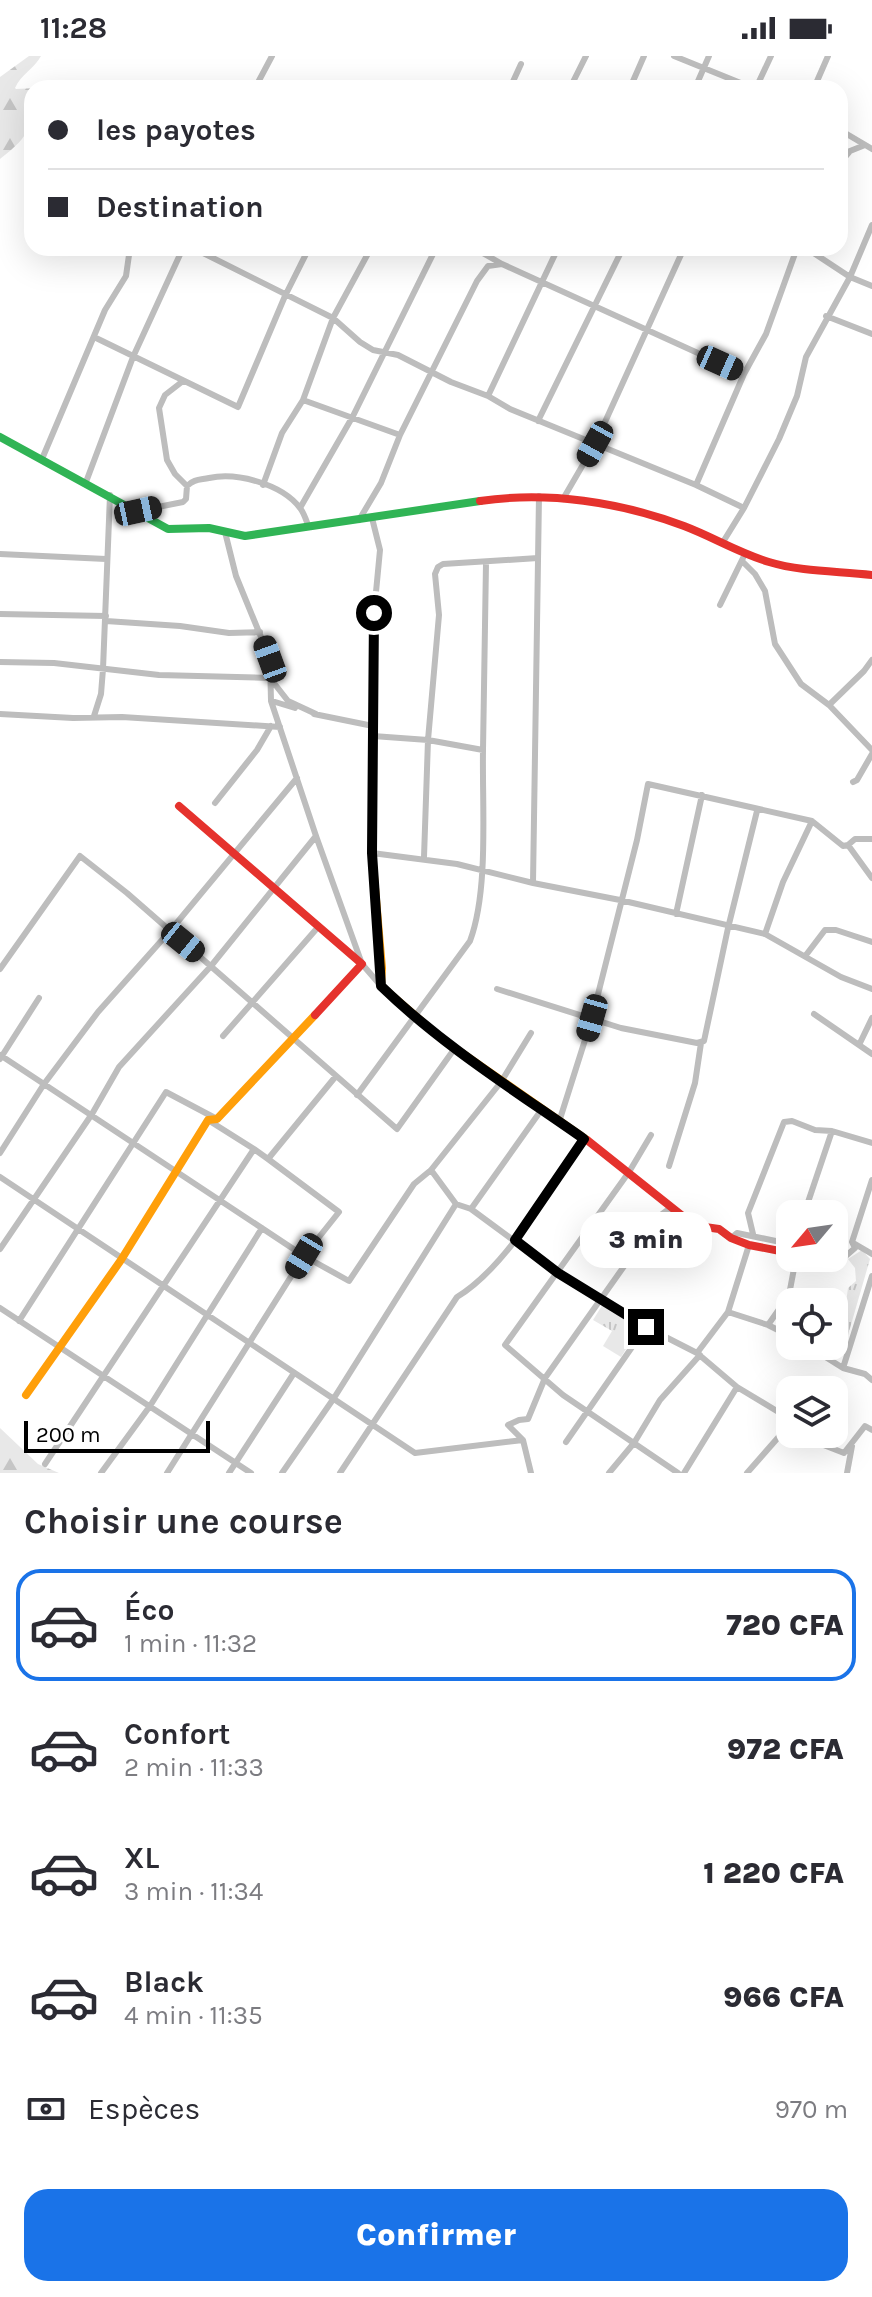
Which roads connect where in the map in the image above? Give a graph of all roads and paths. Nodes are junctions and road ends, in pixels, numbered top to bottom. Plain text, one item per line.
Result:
1 (272, 56) edge
2 (586, 56) edge
3 (644, 56) edge
4 (674, 56) edge
5 (709, 56) edge
6 (771, 56) edge
7 (828, 56) edge
8 (521, 64) dead end
9 (704, 68) junction
10 (259, 80) edge
11 (514, 80) edge
12 (574, 80) edge
13 (634, 80) edge
14 (699, 80) edge
15 (734, 80) edge
16 (758, 80) edge
17 (818, 80) edge
18 (848, 135) edge
19 (868, 147) edge
20 (848, 153) edge
21 (872, 225) edge
22 (129, 256) edge
23 (179, 256) edge
24 (208, 256) edge
25 (305, 256) edge
26 (367, 256) edge
27 (432, 256) edge
28 (488, 256) edge
29 (554, 256) edge
30 (619, 256) edge
31 (680, 256) edge
32 (794, 256) edge
33 (818, 256) edge
34 (491, 258) joint
35 (502, 264) junction
36 (850, 277) junction
37 (543, 282) junction
38 (872, 286) edge
39 (285, 296) junction
40 (596, 306) junction
41 (826, 316) junction
42 (333, 318) junction
43 (645, 330) junction
44 (872, 334) edge
45 (94, 337) junction
46 (384, 353) junction
47 (133, 357) junction
48 (432, 371) junction
49 (744, 374) junction
50 (183, 381) junction
51 (488, 396) junction
52 (303, 400) junction
53 (353, 416) junction
54 (538, 421) junction
55 (400, 435) junction
56 (0, 437) edge
57 (595, 444) junction
58 (42, 459) junction
59 (86, 482) junction
60 (263, 485) junction
61 (696, 485) junction
62 (187, 486) junction
63 (110, 495) junction
64 (539, 496) junction
65 (563, 499) junction
66 (300, 508) junction
67 (744, 508) junction
68 (138, 511) junction
69 (372, 518) junction
70 (359, 520) junction
71 (308, 525) junction
72 (225, 532) junction
73 (723, 542) junction
74 (0, 554) edge
75 (538, 558) junction
76 (744, 558) junction
77 (106, 559) junction
78 (486, 563) junction
79 (872, 575) edge
80 (720, 605) dead end
81 (0, 614) edge
82 (106, 619) junction
83 (260, 632) junction
84 (872, 660) edge
85 (0, 662) edge
86 (103, 669) junction
87 (868, 673) edge
88 (270, 678) junction
89 (271, 701) junction
90 (829, 705) junction
91 (0, 714) edge
92 (316, 714) junction
93 (94, 716) junction
94 (271, 726) junction
95 (280, 727) junction
96 (373, 731) junction
97 (428, 740) junction
98 (483, 750) junction
99 (872, 752) edge
100 (297, 778) junction
101 (853, 782) dead end
102 (702, 795) junction
103 (215, 803) dead end
104 (179, 806) dead end
105 (757, 811) junction
106 (812, 821) junction
107 (316, 836) junction
108 (872, 839) edge
109 (848, 845) junction
110 (372, 853) junction
111 (234, 854) junction
112 (424, 857) junction
113 (481, 869) junction
114 (872, 878) edge
115 (533, 883) junction
116 (274, 888) junction
117 (620, 900) junction
118 (676, 914) junction
119 (319, 926) junction
120 (728, 928) junction
121 (170, 931) junction
122 (765, 934) junction
123 (872, 942) edge
124 (806, 955) junction
125 (362, 964) junction
126 (211, 966) junction
127 (0, 969) edge
128 (381, 986) junction
129 (497, 989) dead end
130 (872, 989) edge
131 (39, 998) dead end
132 (252, 1004) junction
133 (814, 1014) dead end
134 (413, 1016) junction
135 (592, 1018) junction
136 (872, 1018) edge
137 (531, 1033) dead end
138 (223, 1036) dead end
139 (295, 1039) junction
140 (701, 1043) junction
141 (859, 1045) junction
142 (455, 1048) junction
143 (872, 1054) edge
144 (1, 1056) edge
145 (336, 1076) junction
146 (501, 1082) junction
147 (44, 1084) junction
148 (357, 1095) junction
149 (542, 1109) junction
150 (92, 1114) junction
151 (212, 1119) junction
152 (559, 1122) junction
153 (832, 1131) junction
154 (651, 1135) dead end
155 (584, 1139) junction
156 (134, 1142) junction
157 (872, 1143) edge
158 (254, 1149) junction
159 (0, 1153) edge
160 (268, 1159) junction
161 (669, 1166) dead end
162 (431, 1170) junction
163 (178, 1171) junction
164 (629, 1172) junction
165 (0, 1177) edge
166 (872, 1180) edge
167 (222, 1200) junction
168 (809, 1200) edge
169 (34, 1201) junction
170 (456, 1204) junction
171 (471, 1209) junction
172 (685, 1218) junction
173 (262, 1228) junction
174 (78, 1231) junction
175 (753, 1234) junction
176 (731, 1238) junction
177 (515, 1240) junction
178 (776, 1240) edge
179 (852, 1242) junction
180 (749, 1245) junction
181 (0, 1249) edge
182 (776, 1250) edge
183 (848, 1254) edge
184 (872, 1254) edge
185 (304, 1256) junction
186 (121, 1259) junction
187 (793, 1272) edge
188 (558, 1273) junction
189 (872, 1276) edge
190 (163, 1287) junction
191 (601, 1298) junction
192 (0, 1308) edge
193 (728, 1312) junction
194 (206, 1315) junction
195 (19, 1321) junction
196 (768, 1325) junction
197 (646, 1327) junction
198 (776, 1329) edge
199 (249, 1345) junction
200 (62, 1348) junction
201 (699, 1354) junction
202 (830, 1360) edge
203 (843, 1368) junction
204 (294, 1373) junction
205 (104, 1376) junction
206 (545, 1378) junction
207 (872, 1380) edge
208 (737, 1387) junction
209 (26, 1395) dead end
210 (334, 1398) junction
211 (150, 1406) junction
212 (587, 1412) junction
213 (776, 1413) edge
214 (373, 1424) junction
215 (872, 1430) edge
216 (191, 1434) junction
217 (776, 1439) edge
218 (523, 1440) junction
219 (566, 1442) dead end
220 (634, 1443) junction
221 (852, 1446) junction
222 (829, 1448) edge
223 (235, 1463) junction
224 (45, 1464) dead end
225 (101, 1473) edge
226 (167, 1473) edge
227 (229, 1473) edge
228 (251, 1473) edge
229 (282, 1473) edge
230 (340, 1473) edge
231 (531, 1473) edge
232 (609, 1473) edge
233 (678, 1473) edge
234 (684, 1473) edge
235 (747, 1473) edge
236 (847, 1473) edge

1 - 10 street
2 - 12 street
3 - 13 street
4 - 9 street
5 - 9 street
6 - 16 street
7 - 17 street
8 - 11 street
9 - 14 street
9 - 15 street
18 - 19 street
19 - 20 street
21 - 36 street
22 - 45 street
23 - 47 street
24 - 39 street
25 - 39 street
26 - 42 street
27 - 46 street
28 - 34 street
29 - 37 street
30 - 40 street
31 - 43 street
32 - 49 street
33 - 36 street
34 - 35 street
35 - 37 street
35 - 48 street
36 - 38 street
36 - 41 street
37 - 40 street
37 - 51 street
39 - 42 street
39 - 50 street
40 - 43 street
40 - 54 street
41 - 44 street
41 - 67 street
42 - 46 street
42 - 52 street
43 - 49 street
43 - 57 street
45 - 47 street
45 - 58 street
46 - 48 street
46 - 53 street
47 - 50 street
47 - 59 street
48 - 51 street
48 - 55 street
49 - 61 street
50 - 62 street
51 - 54 street
52 - 53 street
52 - 60 street
53 - 55 street
53 - 66 street
54 - 57 street
55 - 70 street
56 - 58 street
57 - 61 street
57 - 65 street
58 - 59 street
59 - 63 street
60 - 62 street
60 - 66 street
61 - 67 street
62 - 68 street
63 - 68 street
63 - 77 street
64 - 65 street
64 - 69 street
64 - 75 street
65 - 73 street
66 - 71 street
67 - 73 street
68 - 72 street
69 - 70 street
69 - 96 street
70 - 71 street
71 - 72 street
72 - 83 street
73 - 76 street
74 - 77 street
75 - 78 street
75 - 115 street
76 - 79 street
76 - 80 street
76 - 90 street
77 - 82 street
78 - 97 street
78 - 98 street
81 - 82 street
82 - 83 street
82 - 86 street
83 - 88 street
84 - 87 street
85 - 86 street
86 - 88 street
86 - 93 street
87 - 90 street
88 - 89 street
88 - 92 street
89 - 92 street
89 - 95 street
90 - 99 street
91 - 93 street
92 - 96 street
93 - 94 street
94 - 95 street
94 - 103 street
95 - 100 street
96 - 97 street
96 - 110 street
97 - 98 street
97 - 112 street
98 - 113 street
99 - 101 street
100 - 107 street
100 - 111 street
102 - 105 street
102 - 117 street
102 - 118 street
104 - 111 street
105 - 106 street
105 - 120 street
106 - 109 street
106 - 122 street
107 - 116 street
107 - 125 street
108 - 109 street
109 - 114 street
110 - 112 street
110 - 128 street
111 - 116 street
111 - 121 street
112 - 113 street
113 - 115 street
113 - 134 street
115 - 117 street
116 - 119 street
116 - 126 street
117 - 118 street
117 - 135 street
118 - 120 street
119 - 125 street
119 - 132 street
120 - 122 street
120 - 140 street
121 - 126 street
121 - 127 street
121 - 147 street
122 - 124 street
123 - 124 street
124 - 130 street
125 - 128 street
125 - 139 street
126 - 132 street
126 - 150 street
128 - 134 street
129 - 135 street
131 - 144 street
132 - 138 street
132 - 139 street
133 - 141 street
134 - 142 street
134 - 148 street
135 - 140 street
135 - 152 street
136 - 141 street
137 - 146 street
139 - 145 street
139 - 151 street
140 - 161 street
141 - 143 street
142 - 146 street
142 - 148 street
144 - 147 street
145 - 148 street
145 - 160 street
146 - 149 street
146 - 162 street
147 - 150 street
147 - 159 street
149 - 152 street
149 - 171 street
150 - 156 street
150 - 169 street
151 - 156 street
151 - 158 street
151 - 163 street
152 - 155 street
153 - 157 street
153 - 168 street
153 - 175 street
154 - 164 street
155 - 164 street
155 - 177 street
156 - 163 street
156 - 174 street
158 - 160 street
158 - 167 street
160 - 185 street
162 - 170 street
162 - 185 street
163 - 167 street
163 - 186 street
164 - 172 street
164 - 188 street
165 - 169 street
166 - 179 street
167 - 173 street
167 - 190 street
169 - 174 street
169 - 181 street
170 - 171 street
170 - 210 street
171 - 177 street
172 - 176 street
172 - 191 street
173 - 185 street
173 - 194 street
174 - 186 street
174 - 195 street
175 - 176 street
175 - 178 street
176 - 180 street
177 - 188 street
177 - 214 street
179 - 183 street
179 - 184 street
180 - 182 street
180 - 193 street
185 - 199 street
186 - 190 street
186 - 200 street
187 - 196 street
188 - 191 street
188 - 206 street
189 - 203 street
190 - 194 street
190 - 205 street
191 - 197 street
191 - 206 street
192 - 195 street
193 - 196 street
193 - 201 street
194 - 199 street
194 - 211 street
195 - 200 street
196 - 198 street
197 - 201 street
197 - 212 street
199 - 204 street
199 - 216 street
200 - 205 street
200 - 209 street
201 - 208 street
201 - 220 street
202 - 203 street
203 - 207 street
204 - 210 street
204 - 223 street
205 - 211 street
205 - 224 street
206 - 212 street
206 - 218 street
208 - 213 street
208 - 234 street
210 - 214 street
210 - 229 street
211 - 216 street
211 - 225 street
212 - 219 street
212 - 220 street
214 - 218 street
214 - 230 street
215 - 221 street
216 - 223 street
216 - 226 street
217 - 235 street
218 - 231 street
220 - 232 street
220 - 233 street
221 - 222 street
221 - 236 street
223 - 227 street
223 - 228 street

